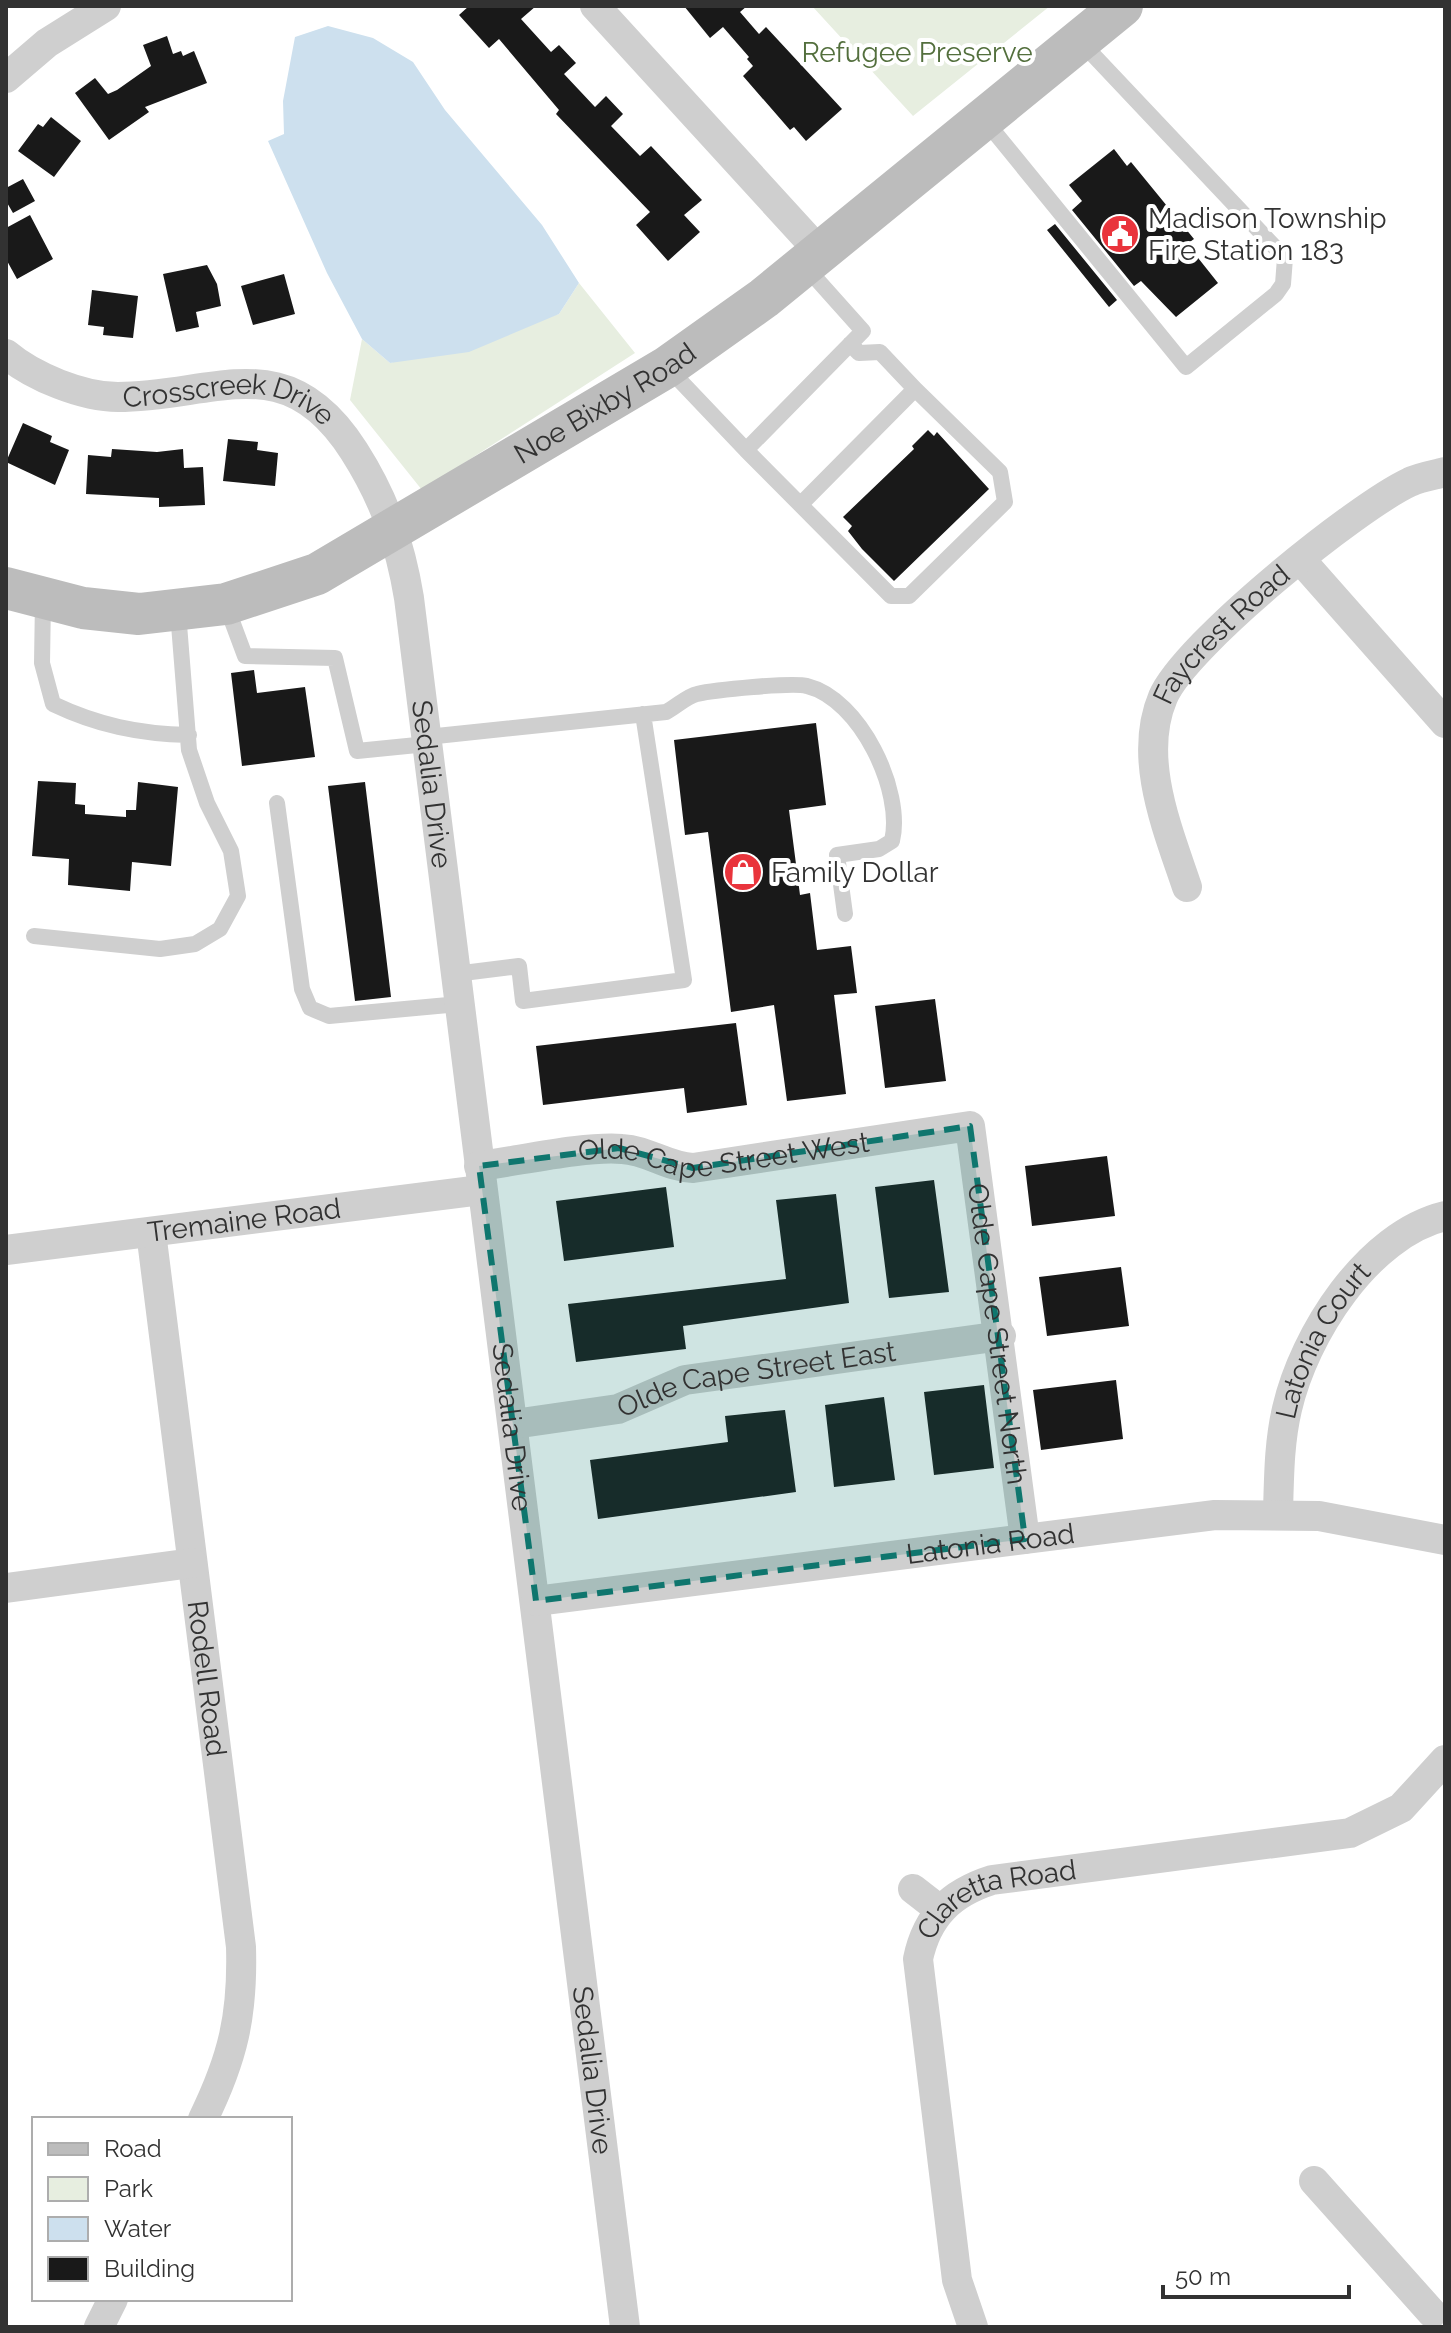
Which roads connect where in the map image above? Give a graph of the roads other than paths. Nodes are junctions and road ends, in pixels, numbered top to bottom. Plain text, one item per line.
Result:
1 (106, 6) edge
2 (595, 6) edge
3 (1122, 6) edge
4 (1079, 41) junction
5 (6, 78) edge
6 (983, 118) junction
7 (811, 258) junction
8 (850, 344) junction
9 (6, 354) edge
10 (667, 367) junction
11 (915, 389) junction
12 (746, 450) junction
13 (1445, 472) edge
14 (802, 503) junction
15 (394, 529) junction
16 (1300, 559) junction
17 (24, 594) edge
18 (226, 604) junction
19 (178, 612) junction
20 (643, 714) junction
21 (1445, 723) edge
22 (189, 735) junction
23 (427, 740) junction
24 (277, 803) dead end
25 (1187, 887) dead end
26 (845, 914) dead end
27 (34, 936) dead end
28 (455, 974) junction
29 (459, 1004) junction
30 (970, 1126) joint
31 (480, 1178) junction
32 (1445, 1216) edge
33 (151, 1232) junction
34 (6, 1250) edge
35 (1001, 1336) junction
36 (514, 1424) junction
37 (1278, 1513) junction
38 (1025, 1539) junction
39 (1445, 1540) edge
40 (192, 1563) junction
41 (6, 1588) edge
42 (536, 1601) junction
43 (1445, 1760) edge
44 (913, 1889) dead end
45 (940, 1910) junction
46 (204, 2117) edge
47 (1314, 2181) dead end
48 (112, 2301) edge
49 (1431, 2314) edge
50 (99, 2327) edge
51 (625, 2327) edge
52 (973, 2327) edge

1 - 5 street
2 - 7 street
3 - 4 street, Noe Bixby Road
4 - 6 street, Noe Bixby Road
4 - 6 lane
6 - 7 street, Noe Bixby Road
7 - 8 lane
7 - 10 street, Noe Bixby Road
8 - 11 lane
8 - 12 lane
9 - 15 street, Crosscreek Drive
10 - 12 lane
10 - 15 street, Noe Bixby Road
11 - 14 lane
11 - 14 lane
12 - 14 lane
13 - 16 street, Faycrest Road
15 - 18 street, Noe Bixby Road
15 - 23 street, Sedalia Drive
16 - 21 street
16 - 25 street, Faycrest Road
17 - 19 street, Noe Bixby Road
17 - 22 lane
18 - 19 street, Noe Bixby Road
18 - 23 lane
19 - 22 lane
20 - 23 lane
20 - 26 lane
20 - 28 lane
22 - 27 lane
23 - 28 street, Sedalia Drive
24 - 29 lane
28 - 29 street, Sedalia Drive
29 - 31 street, Sedalia Drive
30 - 31 street, Olde Cape Street West
30 - 35 street, Olde Cape Street North
31 - 33 street, Tremaine Road
31 - 36 street, Sedalia Drive
32 - 37 street, Latonia Court
33 - 34 street, Tremaine Road
33 - 40 street, Rodell Road
35 - 36 street, Olde Cape Street East
35 - 38 street, Olde Cape Street North
36 - 42 street, Sedalia Drive
37 - 38 street, Latonia Road
37 - 39 street, Latonia Road
38 - 42 street, Latonia Road
40 - 41 street
40 - 46 street, Rodell Road
42 - 51 street, Sedalia Drive
43 - 45 street, Claretta Road
44 - 45 street
45 - 52 street, Claretta Road
47 - 49 street
48 - 50 street

